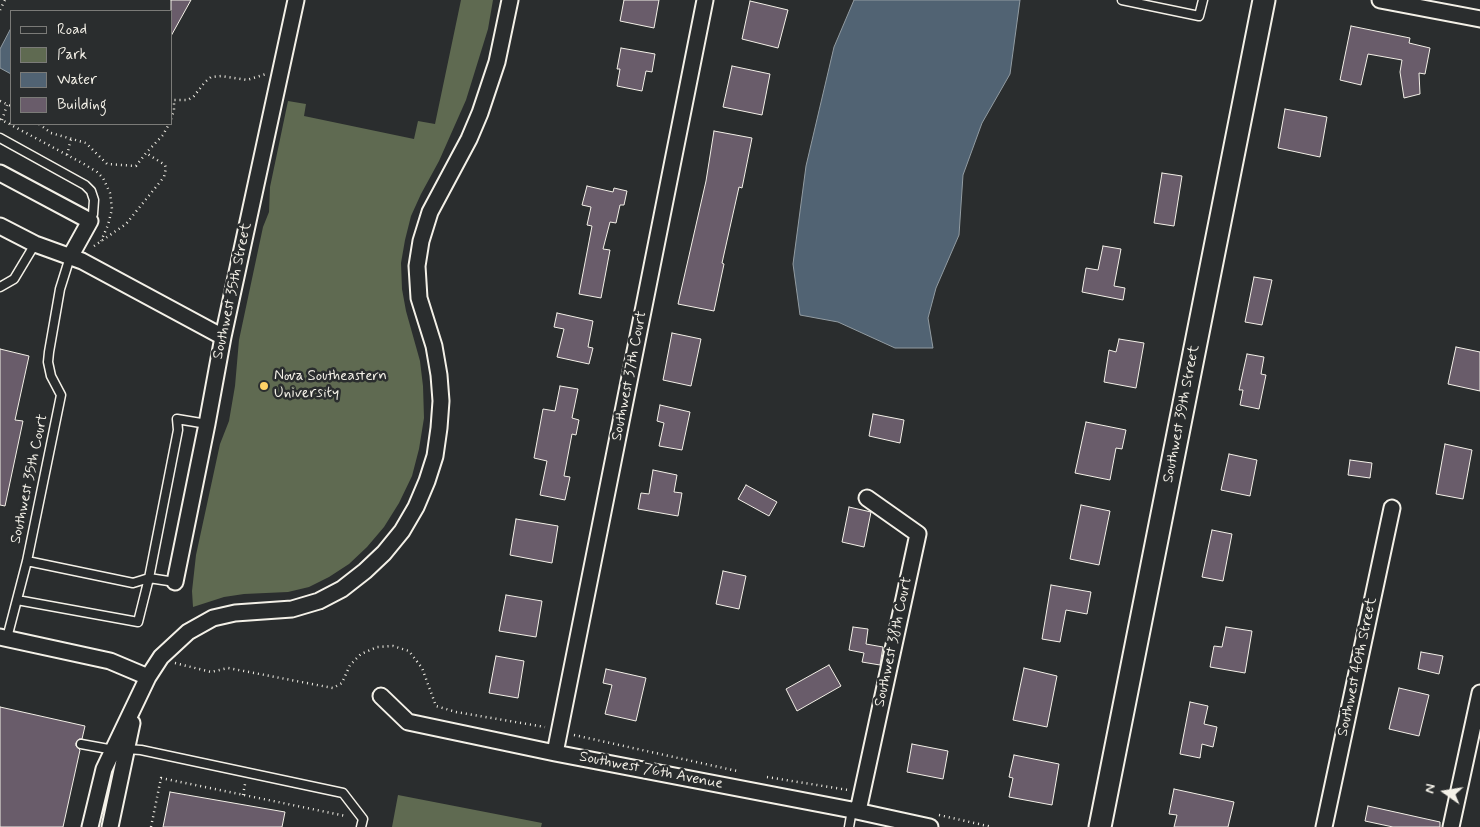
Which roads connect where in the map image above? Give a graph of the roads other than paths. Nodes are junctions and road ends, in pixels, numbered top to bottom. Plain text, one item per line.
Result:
1 (296, 0) edge
2 (510, 0) edge
3 (704, 0) edge
4 (1122, 0) edge
5 (1203, 0) edge
6 (1264, 0) edge
7 (1380, 0) edge
8 (1480, 19) edge
9 (0, 138) edge
10 (0, 173) edge
11 (90, 221) junction
12 (0, 226) edge
13 (35, 244) junction
14 (70, 257) junction
15 (0, 287) edge
16 (223, 337) junction
17 (207, 424) junction
18 (867, 498) dead end
19 (1392, 508) dead end
20 (27, 561) junction
21 (149, 578) junction
22 (175, 582) joint
23 (17, 600) junction
24 (4, 637) edge
25 (148, 677) junction
26 (1480, 693) edge
27 (382, 696) dead end
28 (81, 744) dead end
29 (119, 749) junction
30 (555, 753) junction
31 (855, 811) junction
32 (360, 821) edge
33 (90, 827) edge
34 (110, 827) edge
35 (849, 827) edge
36 (930, 827) edge
37 (1100, 827) edge
38 (1324, 827) edge
39 (1451, 827) edge

1 - 16 street, Southwest 35th Street
2 - 25 street
3 - 30 street, Southwest 37th Court
4 - 5 lane
6 - 37 street, Southwest 39th Street
7 - 8 street
9 - 11 lane
10 - 11 street
11 - 14 street
12 - 13 street
13 - 14 street
13 - 15 lane
14 - 16 street
14 - 20 lane, Southwest 35th Court
16 - 17 street, Southwest 35th Street
17 - 21 lane
17 - 22 street, Southwest 35th Street
18 - 31 street, Southwest 38th Court
19 - 38 street, Southwest 40th Street
20 - 21 lane, Southwest 35th Court
20 - 23 lane
21 - 22 lane, Southwest 35th Court
21 - 23 lane
23 - 24 lane
24 - 25 street
25 - 29 street
26 - 39 street
27 - 30 street, Southwest 76th Avenue
28 - 29 lane
29 - 32 lane
29 - 33 street
29 - 34 street
30 - 31 street, Southwest 76th Avenue
31 - 35 lane
31 - 36 street, Southwest 76th Avenue

